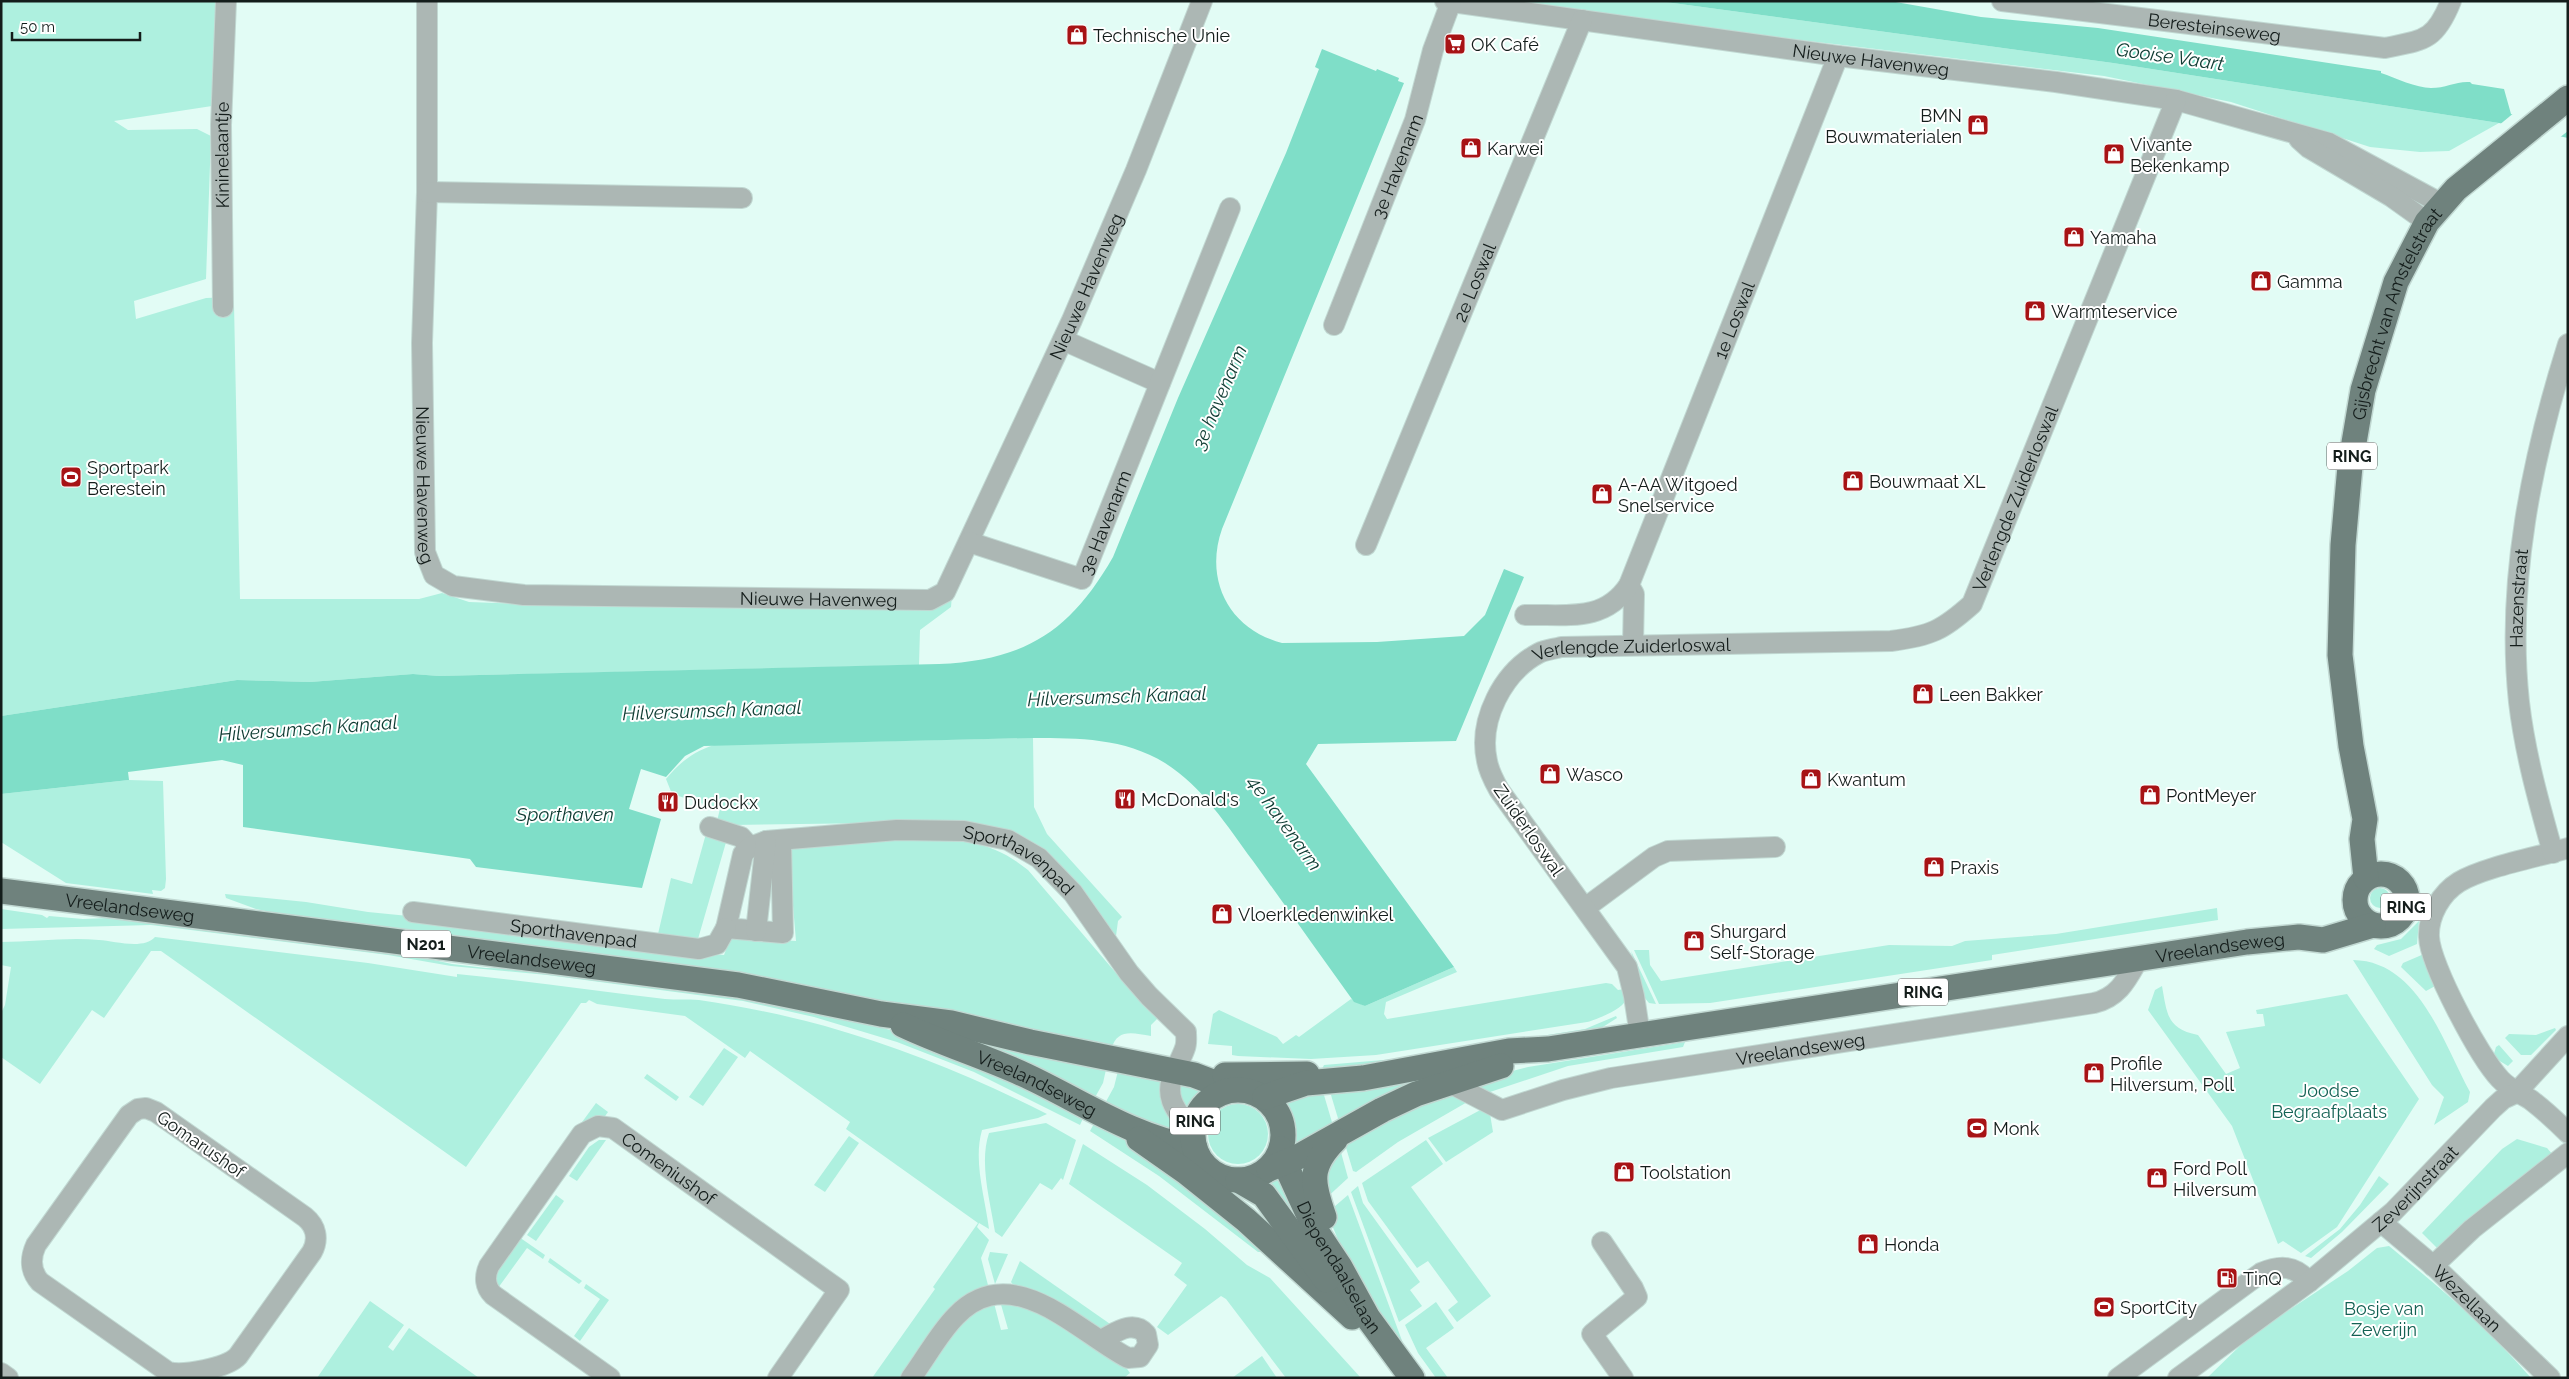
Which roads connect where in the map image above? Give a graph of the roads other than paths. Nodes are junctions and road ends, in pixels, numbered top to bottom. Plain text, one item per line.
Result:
1 (226, 1) edge
2 (427, 1) edge
3 (1202, 1) edge
4 (2002, 1) edge
5 (2451, 1) edge
6 (1448, 2) edge
7 (1582, 20) junction
8 (1838, 56) junction
9 (2176, 100) junction
10 (2565, 100) edge
11 (2294, 135) junction
12 (427, 192) junction
13 (742, 198) dead end
14 (1230, 208) dead end
15 (2435, 213) junction
16 (223, 307) dead end
17 (1334, 325) dead end
18 (1063, 340) junction
19 (2568, 344) edge
20 (1160, 383) junction
21 (968, 542) junction
22 (1366, 545) dead end
23 (1629, 584) junction
24 (1525, 615) dead end
25 (1634, 645) junction
26 (1521, 666) joint
27 (710, 827) dead end
28 (766, 843) junction
29 (1775, 847) dead end
30 (2560, 851) edge
31 (2376, 876) junction
32 (1, 891) edge
33 (2354, 902) junction
34 (1585, 908) junction
35 (413, 912) dead end
36 (2373, 925) junction
37 (726, 928) junction
38 (756, 930) junction
39 (2299, 937) junction
40 (2139, 958) junction
41 (881, 1014) junction
42 (1640, 1035) junction
43 (2568, 1036) edge
44 (1548, 1049) junction
45 (1387, 1072) junction
46 (1184, 1073) junction
47 (1450, 1083) junction
48 (1231, 1090) junction
49 (2516, 1093) junction
50 (1265, 1097) junction
51 (1124, 1127) junction
52 (2568, 1133) edge
53 (1339, 1135) junction
54 (1194, 1141) junction
55 (2568, 1153) edge
56 (1278, 1160) junction
57 (1238, 1180) junction
58 (2381, 1222) junction
59 (1602, 1242) dead end
60 (2433, 1266) junction
61 (1340, 1267) junction
62 (2309, 1282) junction
63 (1352, 1317) junction
64 (1101, 1340) dead end
65 (1, 1373) edge
66 (159, 1373) edge
67 (8, 1378) edge
68 (610, 1378) edge
69 (778, 1378) edge
70 (911, 1378) edge
71 (1394, 1378) edge
72 (1412, 1378) edge
73 (1623, 1378) edge
74 (2118, 1378) edge
75 (2178, 1378) edge
76 (2550, 1378) edge

1 - 16 street, Kininelaantje
2 - 12 street, Nieuwe Havenweg
3 - 18 street, Nieuwe Havenweg
4 - 5 street, Beresteinseweg
6 - 7 street, Nieuwe Havenweg
6 - 17 street, 3e Havenarm
7 - 8 street, Nieuwe Havenweg
7 - 22 street, 2e Loswal
8 - 9 street, Nieuwe Havenweg
8 - 23 street, 1e Loswal
9 - 11 street, Nieuwe Havenweg
9 - 25 street, Verlengde Zuiderloswal
10 - 15 main road, Gijsbrecht van Amstelstraat / RING
11 - 15 street, Nieuwe Havenweg
11 - 15 street, Nieuwe Havenweg
12 - 13 street
12 - 21 street, Nieuwe Havenweg
14 - 20 street, 3e Havenarm
15 - 31 main road, Gijsbrecht van Amstelstraat / RING
18 - 20 street
18 - 21 street, Nieuwe Havenweg
19 - 30 street, Hazenstraat
20 - 21 street, 3e Havenarm
23 - 24 street, 1e Loswal
23 - 25 street
25 - 26 street, Verlengde Zuiderloswal
26 - 34 street, Zuiderloswal
27 - 28 street
28 - 37 street, Sporthavenpad
28 - 38 street
28 - 38 street
28 - 46 street, Sporthavenpad
29 - 34 street
30 - 49 street
31 - 33 main road, RING
31 - 36 main road, RING
32 - 41 main road, Vreelandseweg / N201
33 - 36 main road, RING
33 - 39 main road, Vreelandseweg / RING
34 - 42 street, Zuiderloswal
35 - 37 street, Sporthavenpad
36 - 39 main road, Vreelandseweg / RING
37 - 38 street
39 - 40 main road, Vreelandseweg / RING
40 - 42 main road, Vreelandseweg / RING
40 - 47 street, Vreelandseweg
41 - 46 main road, Vreelandseweg
41 - 51 main road, Vreelandseweg
42 - 44 main road, Vreelandseweg / RING
43 - 49 street, Zeverijnstraat
44 - 45 main road, Vreelandseweg / RING
44 - 47 main road, Vreelandseweg / RING
45 - 46 main road
45 - 50 main road, Vreelandseweg / RING
46 - 48 main road, Vreelandseweg
46 - 54 street
47 - 53 main road, Vreelandseweg / RING
48 - 50 main road, Vreelandseweg / RING
48 - 54 main road, RING
49 - 52 street
49 - 58 street, Zeverijnstraat
50 - 56 main road, RING
51 - 54 main road, Vreelandseweg
51 - 63 main road
53 - 56 main road, Vreelandseweg / RING
53 - 61 main road, RING
54 - 57 main road, RING
55 - 60 street
56 - 57 main road, Vreelandseweg / RING
56 - 61 main road, Diependaalselaan / RING
57 - 63 main road, Diependaalselaan / RING
58 - 60 street, Wezellaan
58 - 62 street, Zeverijnstraat
59 - 73 street
60 - 76 street, Wezellaan
61 - 72 main road, Diependaalselaan / RING
62 - 74 street
62 - 75 street, Zeverijnstraat
63 - 71 main road, Diependaalselaan / RING
64 - 70 street
65 - 67 street
66 - 66 street, Gomarushof
68 - 69 street, Comeniushof

